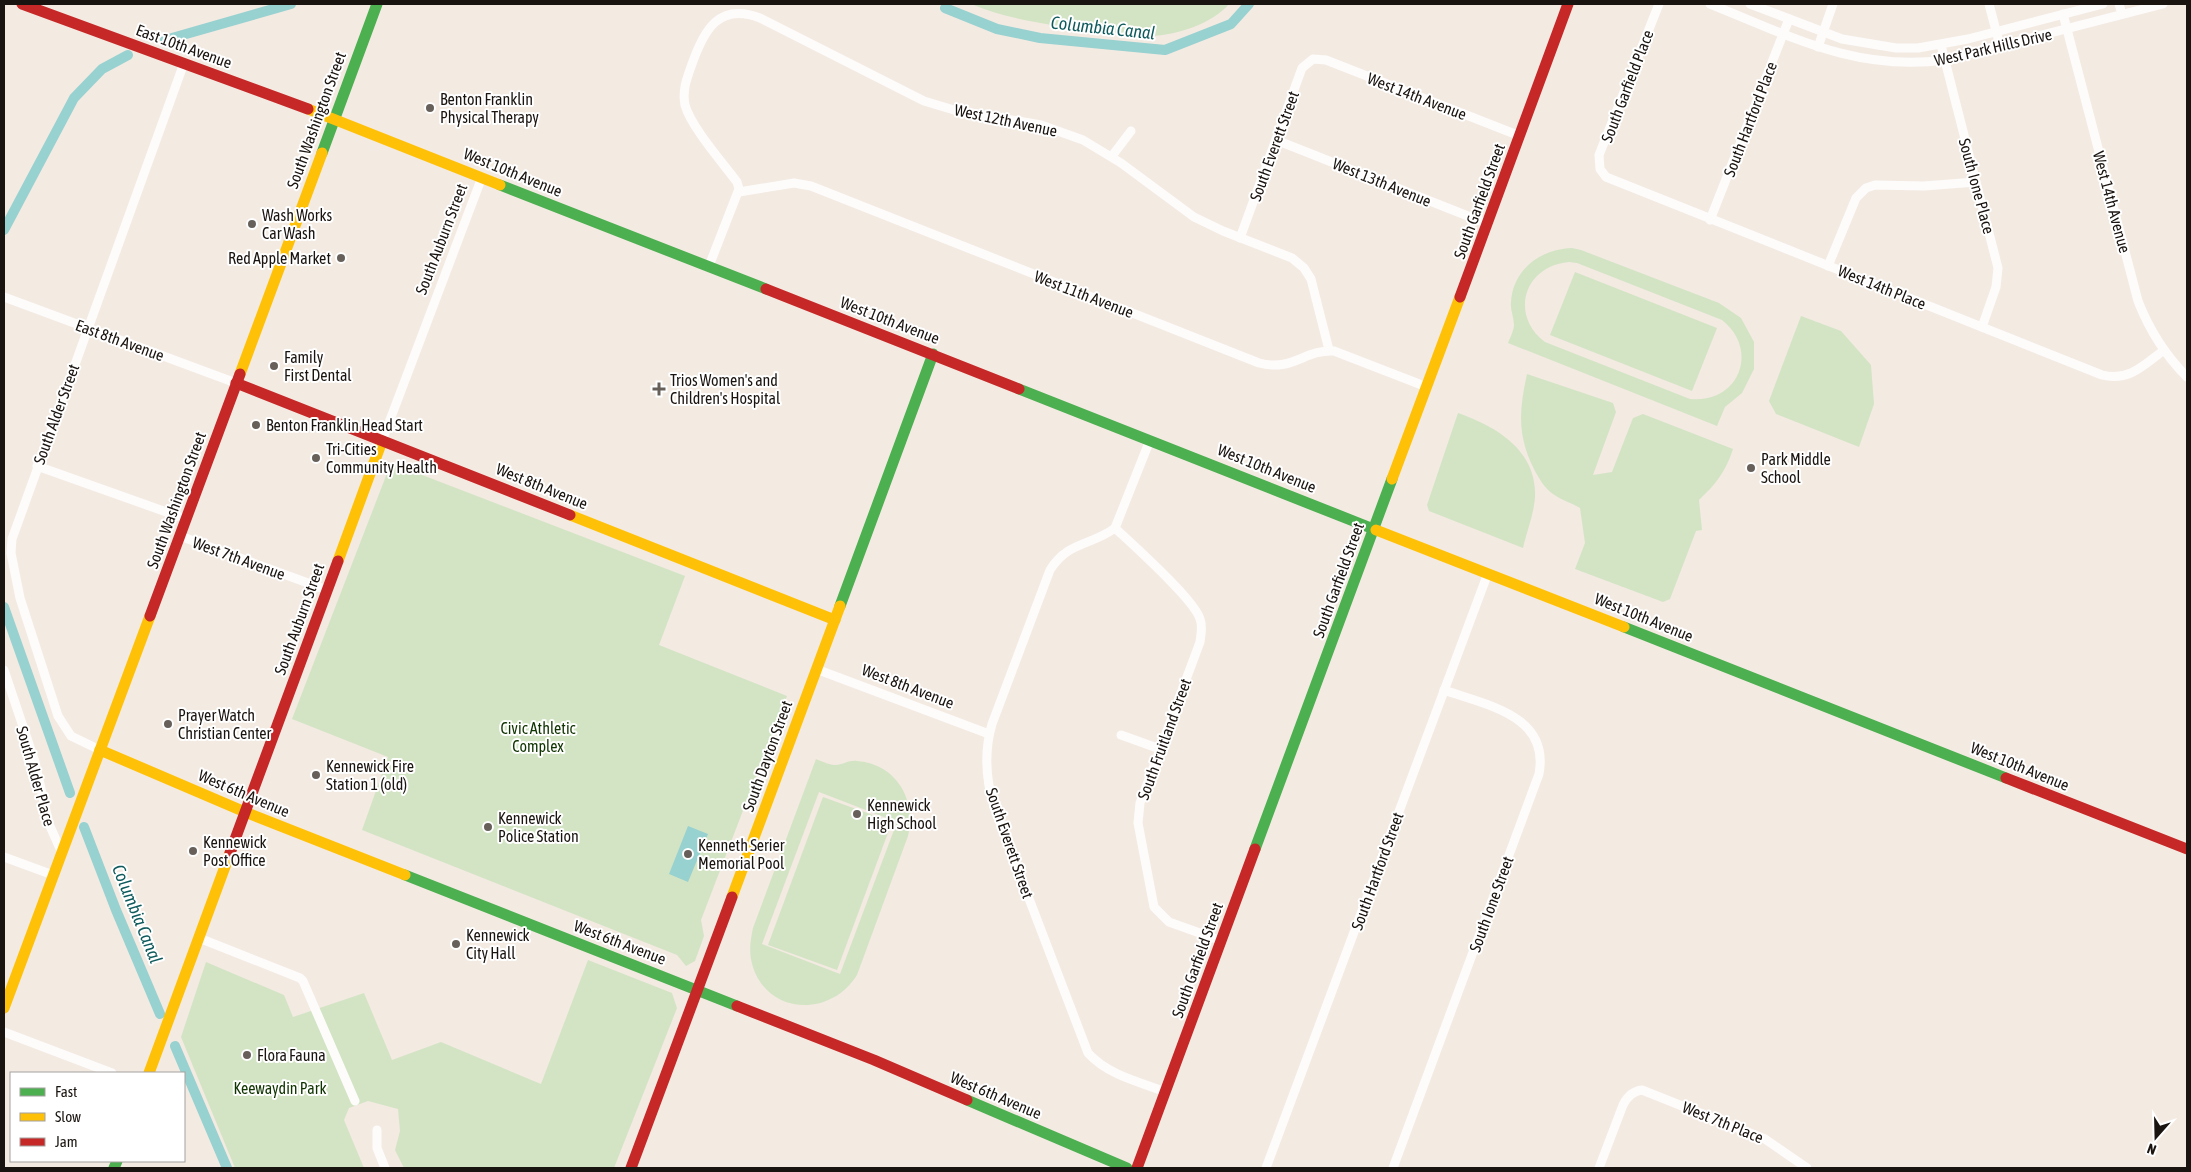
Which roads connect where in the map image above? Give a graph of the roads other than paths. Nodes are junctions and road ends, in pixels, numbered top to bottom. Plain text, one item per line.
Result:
1 (22, 4) edge
2 (377, 4) edge
3 (1568, 4) edge
4 (1659, 4) edge
5 (1710, 4) edge
6 (1750, 4) edge
7 (1833, 4) edge
8 (1989, 4) edge
9 (2103, 4) edge
10 (2119, 4) edge
11 (2163, 4) edge
12 (2063, 14) junction
13 (2122, 14) junction
14 (1789, 19) junction
15 (2067, 29) junction
16 (1824, 32) junction
17 (1996, 32) junction
18 (1784, 33) junction
19 (1941, 44) junction
20 (2000, 46) junction
21 (1818, 47) junction
22 (1312, 59) joint
23 (1945, 60) junction
24 (184, 63) junction
25 (334, 118) junction
26 (1131, 131) dead end
27 (1520, 136) junction
28 (1276, 140) junction
29 (1112, 156) junction
30 (1600, 169) joint
31 (482, 176) junction
32 (1976, 182) junction
33 (739, 192) junction
34 (1710, 220) junction
35 (1488, 224) junction
36 (1240, 238) junction
37 (710, 266) junction
38 (1828, 266) junction
39 (4, 297) edge
40 (1982, 327) junction
41 (88, 328) junction
42 (1329, 350) junction
43 (2164, 350) junction
44 (933, 354) junction
45 (2187, 377) edge
46 (236, 383) junction
47 (1427, 387) junction
48 (1150, 440) junction
49 (382, 441) junction
50 (37, 466) junction
51 (186, 519) junction
52 (1115, 528) junction
53 (1374, 528) junction
54 (180, 536) junction
55 (1488, 573) junction
56 (327, 590) junction
57 (835, 620) junction
58 (816, 669) junction
59 (4, 670) edge
60 (1444, 690) junction
61 (4, 696) edge
62 (14, 699) junction
63 (989, 734) junction
64 (1121, 735) dead end
65 (1160, 749) junction
66 (100, 750) junction
67 (245, 812) junction
68 (2187, 849) edge
69 (62, 853) junction
70 (4, 857) edge
71 (53, 875) junction
72 (199, 938) junction
73 (1222, 941) junction
74 (697, 990) junction
75 (4, 1008) edge
76 (4, 1032) edge
77 (109, 1072) edge
78 (149, 1072) edge
79 (1166, 1092) junction
80 (355, 1101) dead end
81 (377, 1130) dead end
82 (385, 1168) edge
83 (631, 1168) edge
84 (1127, 1168) edge
85 (1137, 1168) edge
86 (1266, 1168) edge
87 (1393, 1168) edge
88 (1599, 1168) edge
89 (1807, 1168) edge

1 - 24 street, East 10th Avenue
2 - 25 street, South Washington Street
3 - 27 street, South Garfield Street
4 - 30 street, South Garfield Place
5 - 18 street, West Park Hills Drive
6 - 14 street, West Park Hills Drive
7 - 16 street
8 - 17 street
9 - 12 street, West Park Hills Drive
10 - 13 street
11 - 13 street, West Park Hills Drive
12 - 15 street, West 14th Avenue
12 - 17 street, West Park Hills Drive
13 - 15 street, West Park Hills Drive
14 - 16 street, West Park Hills Drive
14 - 18 street, South Hartford Place
15 - 20 street, West Park Hills Drive
15 - 43 street, West 14th Avenue
16 - 19 street, West Park Hills Drive
16 - 21 street
17 - 19 street, West Park Hills Drive
17 - 20 street
18 - 21 street, West Park Hills Drive
18 - 34 street, South Hartford Place
19 - 23 street, South Ione Place
20 - 23 street, West Park Hills Drive
21 - 23 street, West Park Hills Drive
22 - 27 street, West 14th Avenue
22 - 28 street, South Everett Street
23 - 32 street, South Ione Place
24 - 25 street, East 10th Avenue
24 - 41 street, South Alder Street
25 - 31 street, West 10th Avenue
25 - 46 street, South Washington Street
26 - 29 street
27 - 35 street, South Garfield Street
28 - 35 street, West 13th Avenue
28 - 36 street, South Everett Street
29 - 33 street, West 12th Avenue
29 - 36 street, West 12th Avenue
30 - 34 street, West 14th Place
31 - 37 street, West 10th Avenue
31 - 49 street, South Auburn Street
32 - 38 street
32 - 40 street, South Ione Place
33 - 37 street
33 - 42 street, West 11th Avenue
34 - 38 street, West 14th Place
35 - 47 street, South Garfield Street
36 - 42 street, West 12th Avenue
37 - 44 street, West 10th Avenue
38 - 40 street, West 14th Place
39 - 41 street, East 8th Avenue
40 - 43 street, West 14th Place
41 - 46 street, East 8th Avenue
41 - 50 street, South Alder Street
42 - 47 street
43 - 45 street, West 14th Avenue
44 - 48 street, West 10th Avenue
44 - 57 street, South Dayton Street
46 - 49 street, West 8th Avenue
46 - 51 street, South Washington Street
47 - 53 street, South Garfield Street
48 - 52 street
48 - 53 street, West 10th Avenue
49 - 56 street, South Auburn Street
49 - 57 street, West 8th Avenue
50 - 51 street
50 - 66 street, South Alder Street
51 - 54 street, South Washington Street
52 - 63 street, South Everett Street
52 - 65 street, South Fruitland Street
53 - 55 street, West 10th Avenue
53 - 73 street, South Garfield Street
54 - 56 street, West 7th Avenue
54 - 66 street, South Washington Street
55 - 60 street, South Hartford Street
55 - 68 street, West 10th Avenue
56 - 67 street, South Auburn Street
57 - 58 street, South Dayton Street
58 - 63 street, West 8th Avenue
58 - 74 street, South Dayton Street
59 - 62 street, South Alder Place
60 - 86 street, South Hartford Street
60 - 87 street, South Ione Street
61 - 62 street
62 - 69 street, South Alder Place
63 - 79 street, South Everett Street
64 - 65 street
65 - 73 street, South Fruitland Street
66 - 67 street, West 6th Avenue
66 - 69 street, South Washington Street
67 - 72 street, South Auburn Street
67 - 74 street, West 6th Avenue
69 - 71 street, South Washington Street
70 - 71 street
71 - 75 street, South Washington Street
72 - 78 street, South Auburn Street
72 - 80 street
73 - 79 street, South Garfield Street
74 - 83 street, South Dayton Street
74 - 84 street, West 6th Avenue
76 - 77 street
79 - 85 street, South Garfield Street
81 - 82 street
88 - 89 street, West 7th Place

